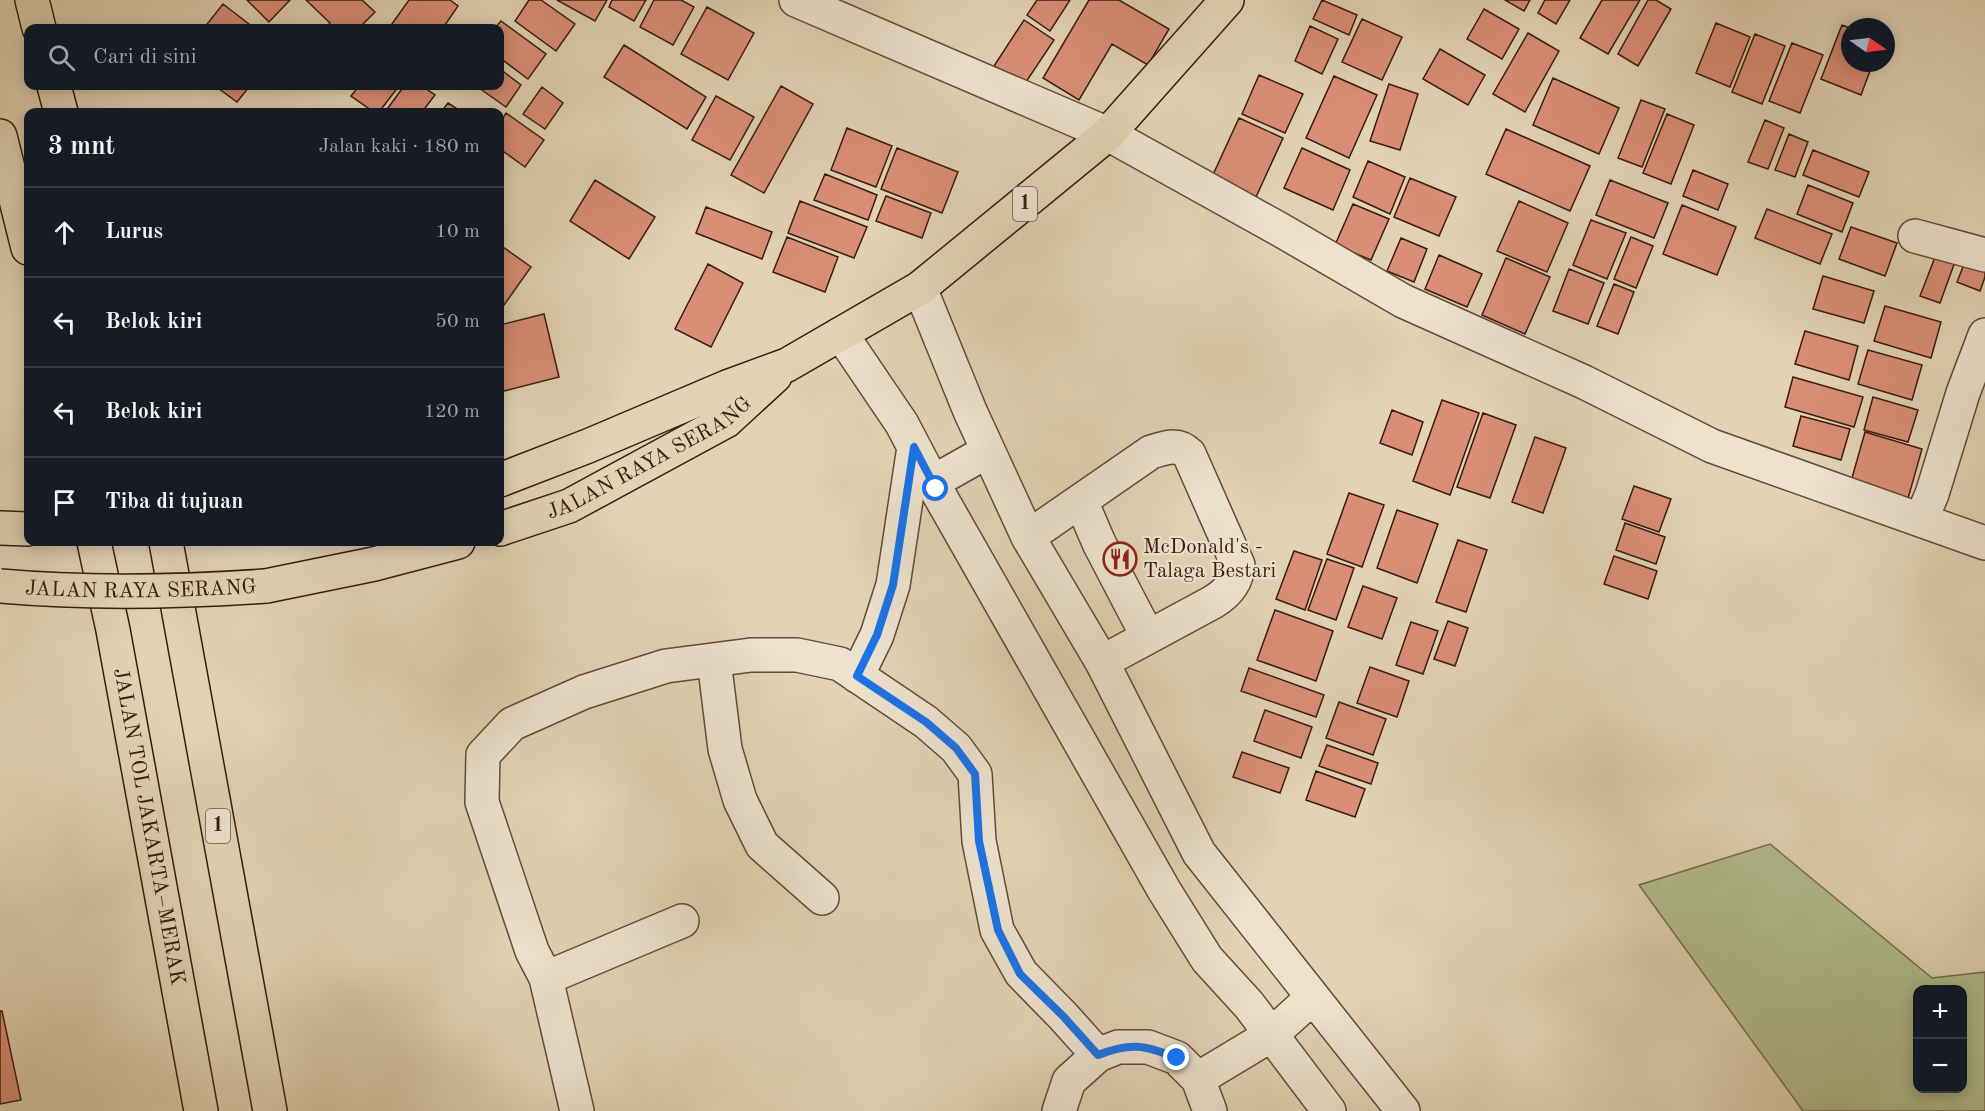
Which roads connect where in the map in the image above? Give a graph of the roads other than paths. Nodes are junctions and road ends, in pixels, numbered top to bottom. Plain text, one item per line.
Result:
1 (32, 0) edge
2 (796, 0) edge
3 (1227, 0) edge
4 (38, 24) edge
5 (55, 90) edge
6 (60, 108) edge
7 (1108, 134) junction
8 (0, 136) edge
9 (24, 232) edge
10 (1916, 236) dead end
11 (1985, 255) edge
12 (920, 288) junction
13 (841, 334) junction
14 (1985, 335) edge
15 (787, 365) junction
16 (914, 447) junction
17 (988, 451) junction
18 (504, 478) edge
19 (933, 482) junction
20 (1081, 501) junction
21 (1921, 520) junction
22 (0, 528) edge
23 (24, 529) edge
24 (504, 529) edge
25 (1028, 537) junction
26 (1985, 543) edge
27 (95, 546) edge
28 (167, 546) edge
29 (443, 546) edge
30 (0, 586) edge
31 (1148, 637) junction
32 (714, 660) junction
33 (1102, 662) junction
34 (857, 676) junction
35 (822, 898) dead end
36 (682, 921) dead end
37 (546, 978) junction
38 (1313, 997) junction
39 (1271, 1035) junction
40 (1098, 1055) junction
41 (1198, 1079) junction
42 (201, 1111) edge
43 (270, 1111) edge
44 (577, 1111) edge
45 (1059, 1111) edge
46 (1210, 1111) edge
47 (1329, 1111) edge
48 (1403, 1111) edge

1 - 4 highway
2 - 7 street
3 - 7 highway, JALAN RAYA SERANG / 1
5 - 6 highway
7 - 12 highway, JALAN RAYA SERANG / 1
7 - 21 street
8 - 9 highway
10 - 11 street
12 - 13 highway, JALAN RAYA SERANG / 1
12 - 17 street
13 - 15 highway, JALAN RAYA SERANG / 1
13 - 16 street
14 - 21 street
15 - 18 highway, JALAN RAYA SERANG / 1
15 - 24 highway, JALAN RAYA SERANG / 1
16 - 19 street
16 - 34 street
17 - 19 street
17 - 25 street
19 - 39 street
20 - 25 street
20 - 31 street
20 - 31 street
21 - 26 street
22 - 23 highway
25 - 33 street
27 - 42 highway, JALAN TOL JAKARTA–MERAK
28 - 43 highway, 1
29 - 30 highway, JALAN RAYA SERANG, bridge
31 - 33 street
32 - 34 street
32 - 35 street
32 - 37 street
33 - 38 street
34 - 40 street
36 - 37 street
37 - 44 street
38 - 39 street
38 - 48 street
39 - 41 street
39 - 47 street
40 - 41 street
40 - 45 street
41 - 46 street

